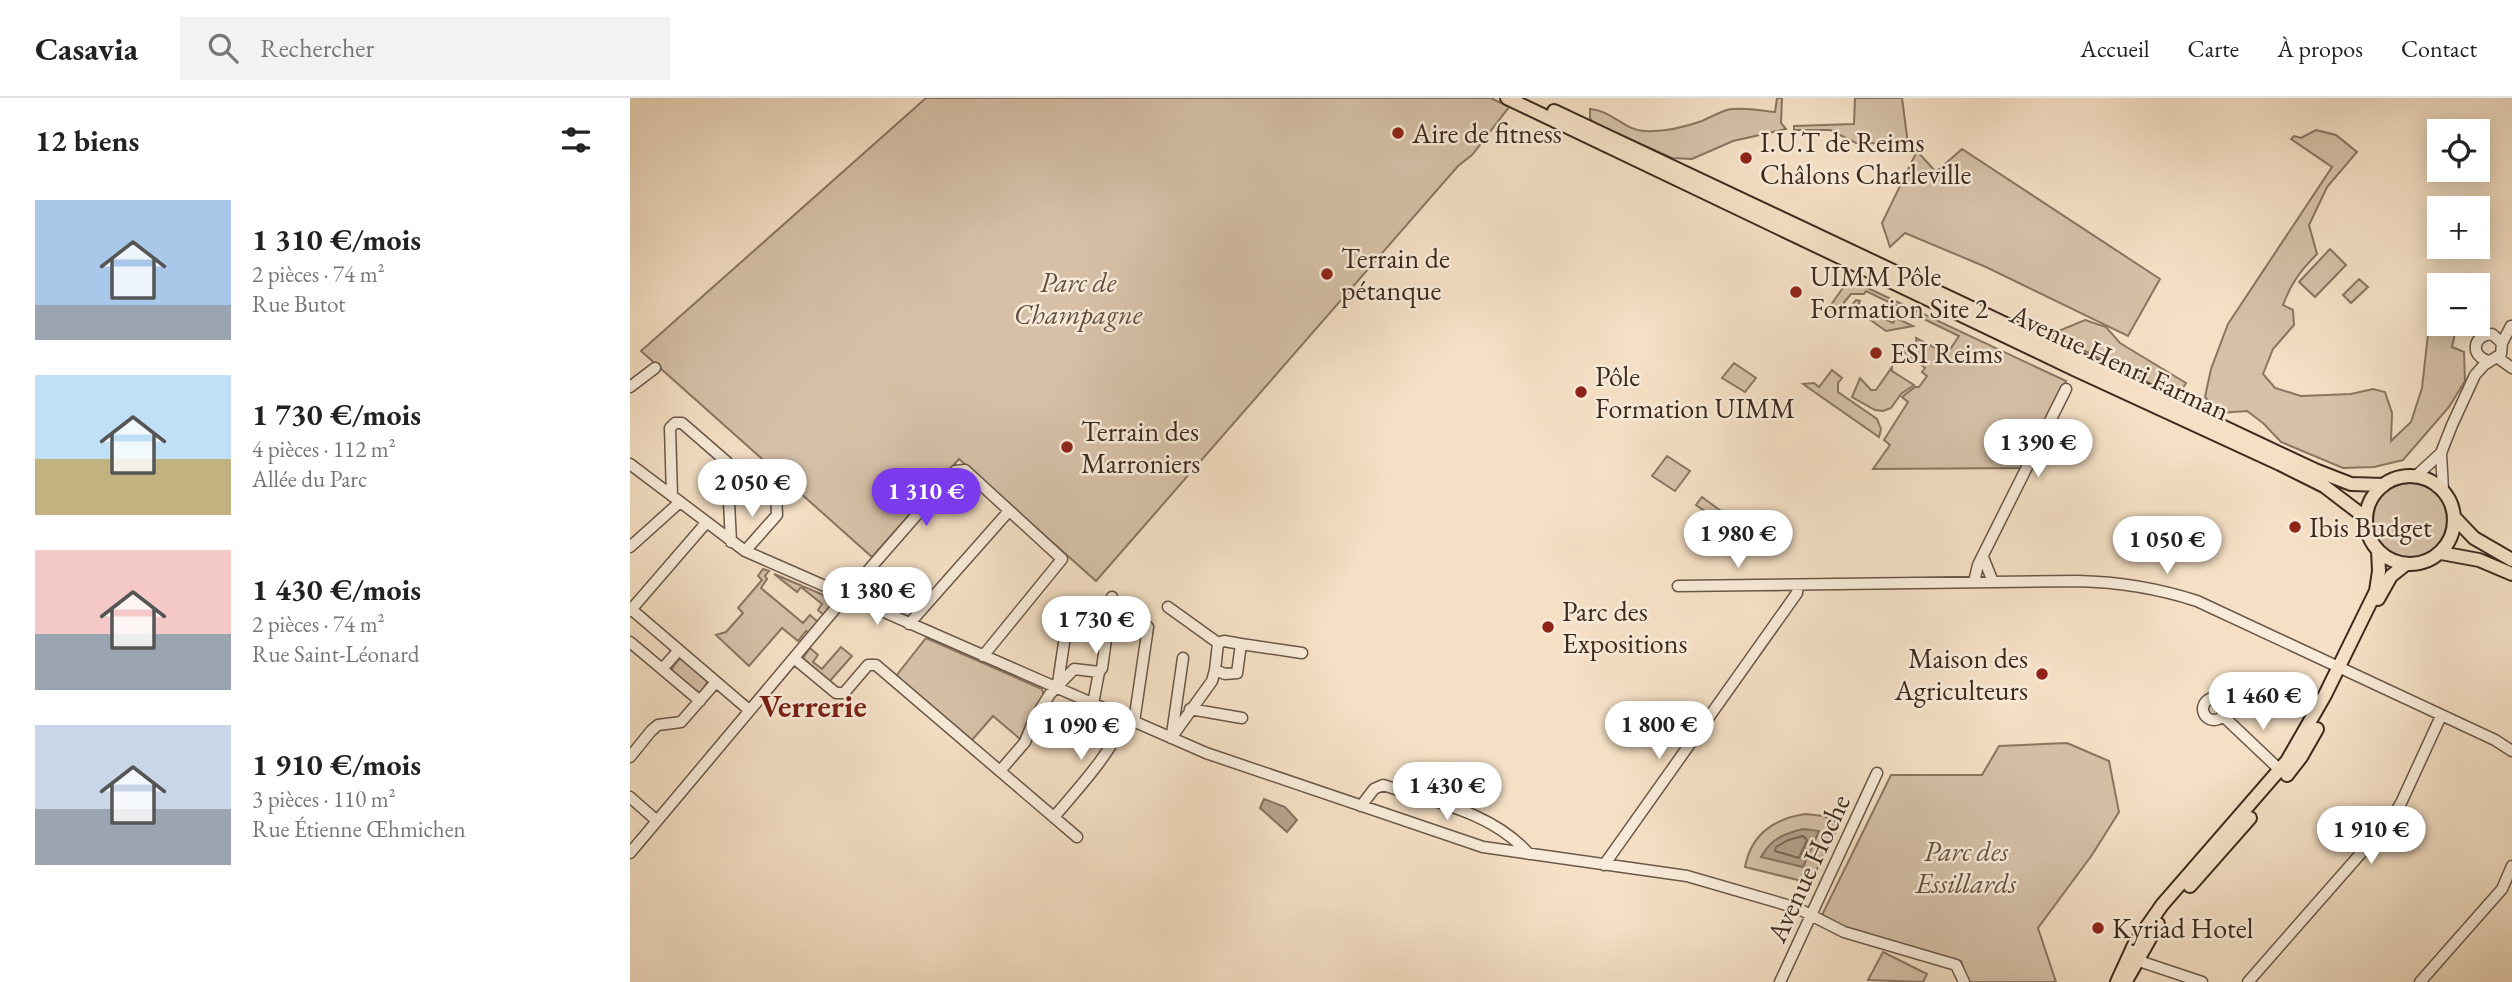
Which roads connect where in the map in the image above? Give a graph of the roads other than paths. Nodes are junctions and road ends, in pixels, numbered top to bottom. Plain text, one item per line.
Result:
1 (1507, 98) edge
2 (1526, 98) edge
3 (2511, 325) edge
4 (2492, 334) junction
5 (2502, 343) junction
6 (2476, 354) junction
7 (2493, 360) junction
8 (655, 368) dead end
9 (2512, 369) edge
10 (2475, 375) junction
11 (630, 387) edge
12 (2066, 388) dead end
13 (2441, 453) junction
14 (630, 464) edge
15 (2416, 476) junction
16 (2384, 485) junction
17 (2443, 490) junction
18 (776, 493) dead end
19 (676, 499) junction
20 (1009, 511) junction
21 (2454, 516) junction
22 (2366, 518) junction
23 (706, 523) junction
24 (731, 542) junction
25 (630, 547) edge
26 (2378, 550) junction
27 (745, 551) junction
28 (2441, 553) junction
29 (1983, 557) junction
30 (2512, 560) edge
31 (2406, 564) junction
32 (2512, 574) edge
33 (1983, 582) junction
34 (1798, 584) junction
35 (1678, 586) dead end
36 (845, 597) junction
37 (1112, 597) dead end
38 (1168, 607) dead end
39 (631, 610) edge
40 (1068, 616) dead end
41 (909, 624) junction
42 (1148, 627) dead end
43 (630, 642) edge
44 (1218, 643) junction
45 (1241, 644) junction
46 (678, 650) junction
47 (1302, 653) dead end
48 (982, 656) junction
49 (1183, 658) dead end
50 (795, 659) junction
51 (663, 668) junction
52 (2341, 669) junction
53 (1215, 670) junction
54 (1099, 672) junction
55 (716, 682) junction
56 (1056, 685) junction
57 (700, 701) junction
58 (1093, 704) junction
59 (1190, 709) junction
60 (750, 710) junction
61 (2223, 716) dead end
62 (2441, 716) junction
63 (1242, 718) dead end
64 (1130, 720) junction
65 (1171, 738) junction
66 (2512, 751) edge
67 (632, 752) edge
68 (2280, 770) junction
69 (1000, 771) junction
70 (1877, 773) dead end
71 (630, 797) edge
72 (1361, 806) junction
73 (1054, 817) junction
74 (656, 820) junction
75 (1077, 837) dead end
76 (630, 853) edge
77 (1529, 854) junction
78 (1604, 865) junction
79 (2512, 866) edge
80 (1810, 913) junction
81 (2136, 960) junction
82 (1780, 982) edge
83 (1964, 982) edge
84 (2116, 982) edge
85 (2126, 982) edge
86 (2202, 982) edge
87 (2248, 982) edge
88 (2420, 982) edge

1 - 22 main road, Avenue Henri Farman
2 - 16 main road, Avenue Henri Farman
3 - 4 street
3 - 5 street
4 - 5 street
4 - 6 street
5 - 7 street
6 - 7 street
6 - 10 street
7 - 9 street
7 - 10 street
8 - 11 street
10 - 13 street
12 - 29 street
13 - 15 street
13 - 17 street
14 - 19 street
15 - 16 main road
15 - 17 main road
16 - 22 main road
17 - 21 main road
18 - 27 street
19 - 23 street
19 - 24 street
19 - 25 street
20 - 36 street
20 - 41 street
20 - 48 street
21 - 28 main road
21 - 30 main road
22 - 26 main road
23 - 24 street
23 - 39 street
24 - 27 street
26 - 31 main road
26 - 52 main road
27 - 36 street
28 - 31 main road
28 - 32 main road
29 - 33 street
29 - 33 street
31 - 52 main road
33 - 34 street
33 - 52 street
34 - 35 street
34 - 78 street
36 - 41 street
36 - 50 street
37 - 54 street
38 - 44 street
39 - 46 street
40 - 56 street
41 - 48 street
42 - 64 street
43 - 51 street
44 - 45 street
44 - 53 street
45 - 47 street
45 - 53 street
46 - 51 street
46 - 55 street
48 - 56 street
49 - 65 street
50 - 60 street
50 - 69 street
51 - 57 street
52 - 62 street
52 - 68 main road
52 - 81 main road
53 - 59 street
54 - 56 street
54 - 58 street
55 - 57 street
55 - 60 street
56 - 58 street
56 - 69 street
57 - 67 street
58 - 64 street
59 - 63 street
59 - 65 street
60 - 74 street
61 - 68 street
62 - 66 street
62 - 87 street
64 - 65 street
64 - 73 street
65 - 72 street
68 - 84 main road
69 - 73 street
70 - 80 street, Avenue Hoche
71 - 74 street
72 - 77 street
72 - 77 street
73 - 75 street
74 - 76 street
77 - 78 street
78 - 80 street
79 - 88 street
80 - 82 street, Avenue Hoche
80 - 83 street
81 - 85 main road
81 - 86 street

